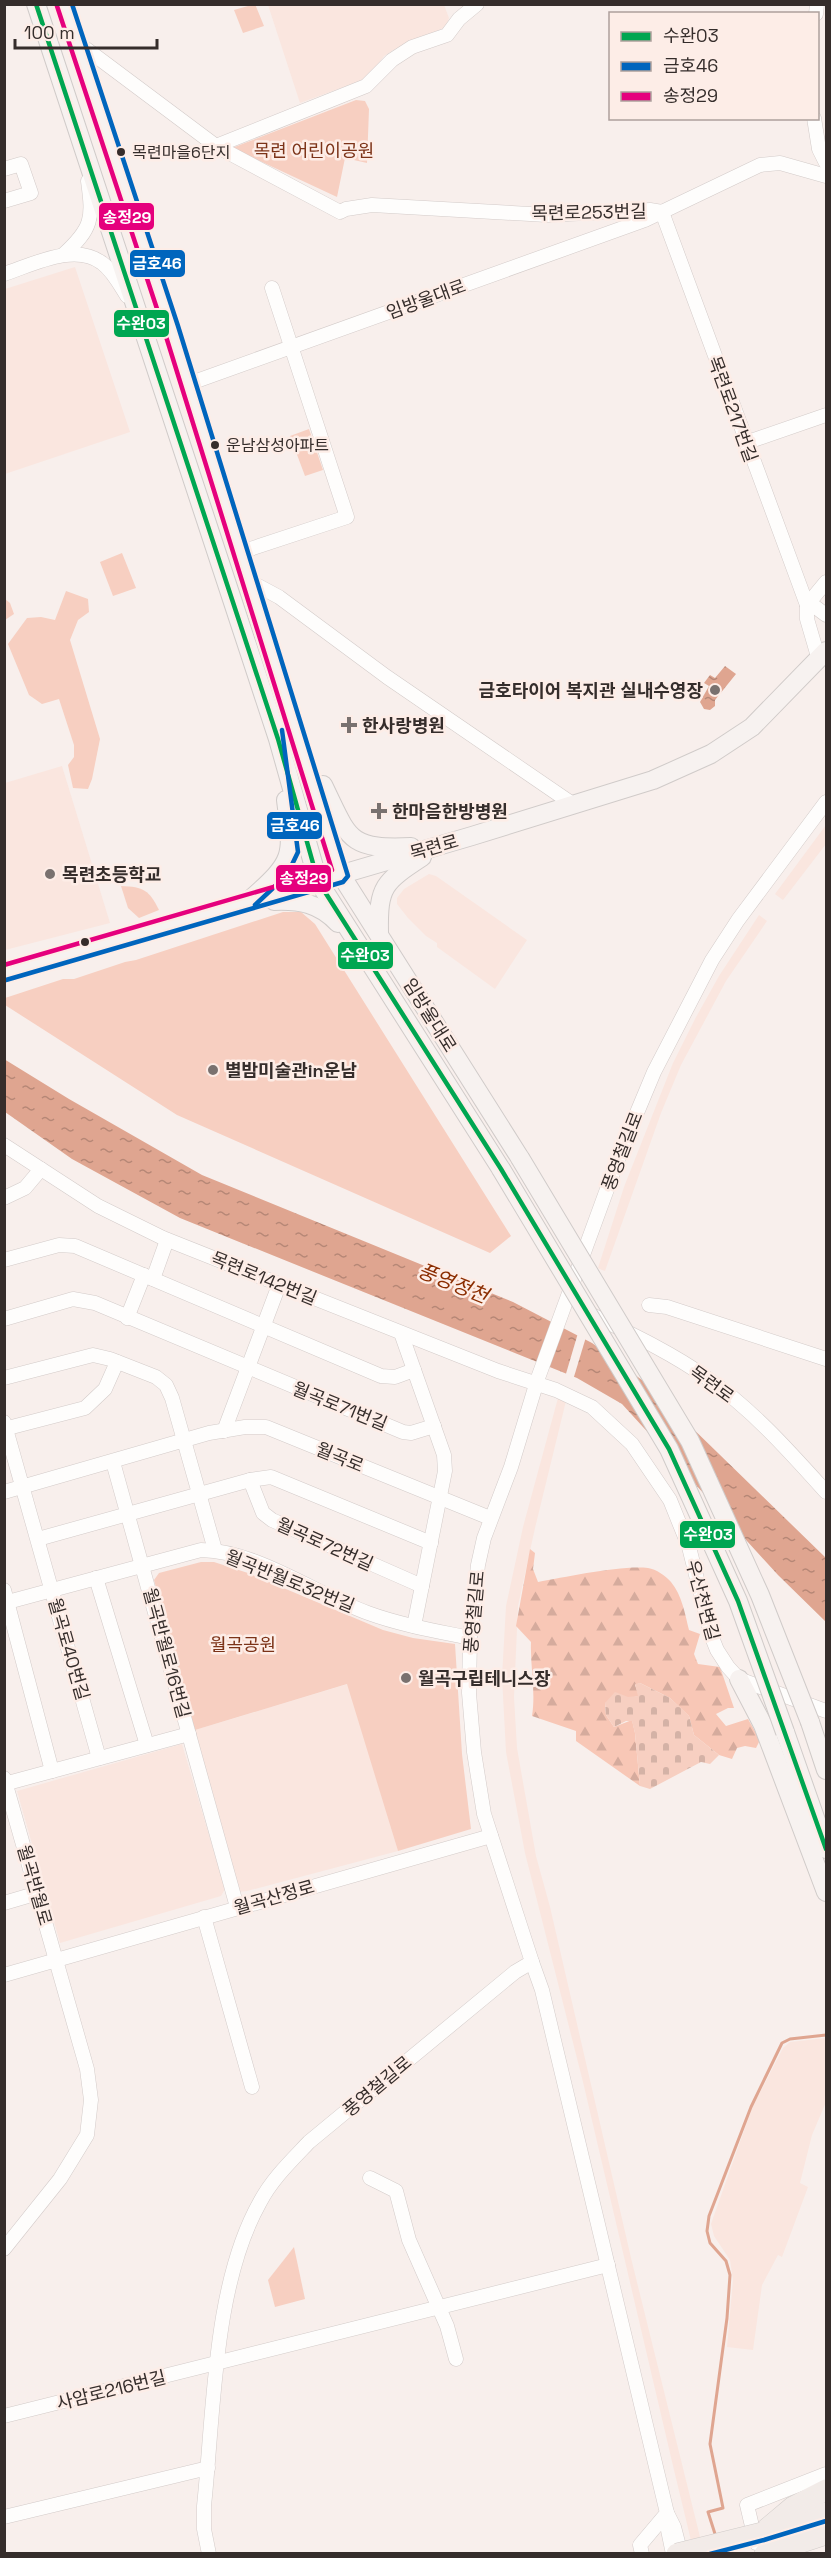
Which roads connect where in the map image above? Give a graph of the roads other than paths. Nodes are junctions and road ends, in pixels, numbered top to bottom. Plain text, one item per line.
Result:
1 (36, 4) edge
2 (64, 4) edge
3 (454, 4) edge
4 (477, 4) edge
5 (459, 19) junction
6 (77, 42) junction
7 (814, 120) edge
8 (216, 146) junction
9 (84, 147) junction
10 (826, 163) edge
11 (4, 169) edge
12 (826, 176) edge
13 (4, 201) edge
14 (662, 212) junction
15 (63, 255) junction
16 (4, 274) edge
17 (272, 288) dead end
18 (140, 319) junction
19 (291, 347) junction
20 (188, 384) junction
21 (826, 415) edge
22 (745, 443) junction
23 (241, 552) junction
24 (251, 582) junction
25 (826, 582) edge
26 (807, 605) junction
27 (826, 615) edge
28 (823, 656) edge
29 (298, 734) junction
30 (278, 739) junction
31 (826, 802) edge
32 (574, 806) junction
33 (441, 845) junction
34 (341, 875) junction
35 (318, 882) junction
36 (248, 901) junction
37 (379, 934) junction
38 (356, 941) junction
39 (4, 973) edge
40 (4, 1145) edge
41 (41, 1169) junction
42 (4, 1198) edge
43 (168, 1240) junction
44 (4, 1260) edge
45 (152, 1278) junction
46 (279, 1285) junction
47 (572, 1302) junction
48 (649, 1305) dead end
49 (4, 1319) edge
50 (134, 1321) junction
51 (263, 1326) junction
52 (401, 1333) junction
53 (826, 1359) edge
54 (117, 1362) junction
55 (247, 1369) junction
56 (414, 1370) junction
57 (4, 1378) edge
58 (537, 1381) junction
59 (5, 1426) edge
60 (434, 1426) junction
61 (224, 1431) junction
62 (185, 1441) junction
63 (113, 1462) junction
64 (250, 1479) junction
65 (23, 1487) junction
66 (4, 1492) edge
67 (826, 1492) edge
68 (200, 1495) junction
69 (439, 1497) junction
70 (128, 1515) junction
71 (490, 1518) junction
72 (38, 1539) junction
73 (431, 1543) junction
74 (215, 1550) junction
75 (143, 1566) junction
76 (96, 1578) junction
77 (422, 1586) junction
78 (52, 1590) junction
79 (6, 1598) edge
80 (414, 1626) junction
81 (470, 1638) junction
82 (739, 1679) junction
83 (826, 1711) edge
84 (189, 1734) junction
85 (777, 1736) junction
86 (147, 1745) junction
87 (99, 1758) junction
88 (826, 1770) edge
89 (52, 1771) junction
90 (5, 1782) edge
91 (491, 1836) junction
92 (826, 1849) edge
93 (826, 1892) edge
94 (38, 1893) junction
95 (4, 1903) edge
96 (237, 1907) junction
97 (204, 1917) junction
98 (56, 1959) junction
99 (532, 1962) junction
100 (4, 1975) edge
101 (252, 2087) dead end
102 (370, 2178) dead end
103 (4, 2249) edge
104 (608, 2265) junction
105 (440, 2308) junction
106 (456, 2359) dead end
107 (217, 2364) junction
108 (4, 2416) edge
109 (208, 2468) junction
110 (826, 2474) edge
111 (826, 2490) edge
112 (667, 2513) junction
113 (826, 2513) edge
114 (4, 2517) edge
115 (826, 2534) edge
116 (763, 2548) edge
117 (209, 2553) edge
118 (642, 2553) edge
119 (677, 2553) edge
120 (792, 2553) edge

1 - 9 main road, 임방울대로
2 - 6 main road, 임방울대로
3 - 5 street
4 - 5 street
5 - 8 street
6 - 8 street
6 - 20 main road, 임방울대로
7 - 10 street
8 - 14 street, 목련로253번길
9 - 15 street
9 - 18 main road, 임방울대로
11 - 13 street
12 - 14 street, 목련로253번길
14 - 19 street, 임방울대로
14 - 22 street, 목련로217번길
15 - 16 street
15 - 18 street
17 - 19 street
18 - 30 main road, 임방울대로
19 - 20 street, 임방울대로
19 - 23 street
20 - 23 main road, 임방울대로
21 - 22 street
22 - 26 street, 목련로217번길
23 - 24 main road, 임방울대로
24 - 29 main road, 임방울대로
24 - 32 street
25 - 26 street
26 - 27 street
26 - 28 street, 목련로217번길
28 - 32 main road, 목련로
29 - 30 main road
29 - 33 main road
29 - 34 main road, 임방울대로
30 - 35 main road, 임방울대로
30 - 36 main road
31 - 47 street, 풍영철길로
32 - 33 main road, 목련로
33 - 34 main road, 목련로
33 - 37 main road
34 - 35 main road, 목련로
34 - 37 main road, 임방울대로
35 - 36 main road, 목련로
35 - 38 main road, 임방울대로
36 - 38 main road
36 - 39 main road, 목련로
37 - 88 main road, 임방울대로, bridge
38 - 85 main road, 임방울대로, bridge
40 - 41 street, 목련로142번길
41 - 42 street
41 - 43 street, 목련로142번길
43 - 45 street
43 - 46 street, 목련로142번길
44 - 45 street
45 - 50 street
45 - 51 street
46 - 51 street
46 - 52 street, 목련로142번길
47 - 58 street, 풍영철길로
47 - 67 street, 목련로
48 - 53 street
49 - 50 street, 월곡로71번길
50 - 55 street, 월곡로71번길
51 - 55 street
51 - 56 street
52 - 56 street
52 - 58 street, 목련로142번길
54 - 57 street
54 - 59 street
54 - 62 street
55 - 60 street, 월곡로71번길
55 - 61 street
56 - 60 street
58 - 71 street, 풍영철길로
58 - 82 street, 우산천변길
59 - 65 street, 월곡로40번길
60 - 69 street
61 - 62 street, 월곡로
61 - 69 street, 월곡로
62 - 63 street, 월곡로
62 - 68 street
63 - 65 street, 월곡로
63 - 70 street, 월곡반월로16번길
64 - 68 street
64 - 73 street
64 - 77 street, 월곡로72번길
65 - 66 street, 월곡로
65 - 72 street, 월곡로40번길
68 - 70 street
68 - 74 street
69 - 71 street, 월곡로
69 - 73 street
70 - 72 street
70 - 75 street, 월곡반월로16번길
71 - 81 street, 풍영철길로
72 - 78 street, 월곡로40번길
73 - 77 street
74 - 75 street, 월곡반월로32번길
74 - 80 street, 월곡반월로32번길
75 - 76 street, 월곡반월로32번길
75 - 84 street, 월곡반월로16번길
76 - 78 street, 월곡반월로32번길
76 - 86 street
77 - 80 street
78 - 79 street, 월곡반월로32번길
78 - 87 street, 월곡로40번길
79 - 89 street
80 - 81 street, 월곡반월로32번길
81 - 91 street, 풍영철길로
82 - 83 street
82 - 85 main road
84 - 86 street, 월곡반월로16번길
84 - 96 street
85 - 92 main road, 임방울대로
85 - 93 main road
86 - 87 street, 월곡반월로16번길
87 - 89 street, 월곡반월로16번길
89 - 90 street, 월곡반월로16번길
90 - 94 street, 월곡반월로
91 - 96 street, 월곡산정로
91 - 99 street, 풍영철길로
94 - 95 street
94 - 98 street, 월곡반월로
96 - 97 street, 월곡산정로
97 - 98 street, 월곡산정로
97 - 101 street
98 - 100 street, 월곡산정로
98 - 103 street
99 - 104 street
99 - 107 street, 풍영철길로
102 - 105 street
104 - 105 street
104 - 112 street
105 - 106 street
105 - 107 street
107 - 108 street, 사암로216번길
107 - 109 street, 풍영철길로
109 - 114 street
109 - 117 street, 풍영철길로
110 - 116 street
111 - 116 highway
112 - 118 street
112 - 119 street
113 - 116 highway
115 - 116 highway
116 - 119 highway, bridge
116 - 120 highway

